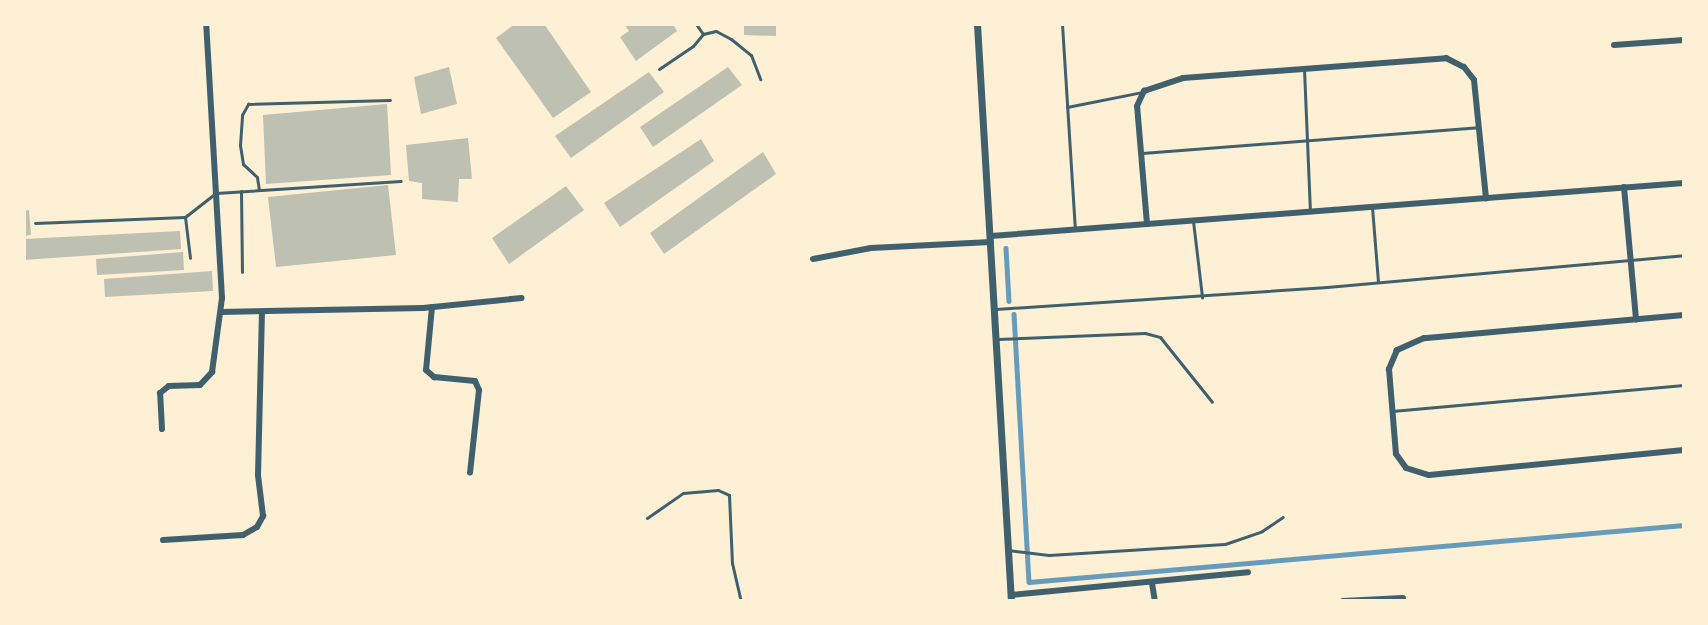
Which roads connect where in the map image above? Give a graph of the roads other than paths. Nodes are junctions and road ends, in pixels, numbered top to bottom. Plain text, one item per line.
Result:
1 (206, 24) edge
2 (696, 24) edge
3 (977, 24) edge
4 (1062, 24) edge
5 (703, 34) junction
6 (1684, 40) edge
7 (1614, 45) dead end
8 (659, 69) dead end
9 (1304, 69) junction
10 (760, 79) dead end
11 (1144, 92) junction
12 (390, 100) dead end
13 (1068, 107) junction
14 (1479, 127) junction
15 (1307, 139) junction
16 (1141, 153) junction
17 (401, 181) dead end
18 (1684, 183) edge
19 (1624, 187) junction
20 (259, 190) junction
21 (241, 191) junction
22 (216, 193) junction
23 (1486, 198) junction
24 (1372, 206) junction
25 (1310, 210) junction
26 (185, 218) junction
27 (1193, 220) junction
28 (35, 223) dead end
29 (1147, 224) junction
30 (1075, 229) junction
31 (991, 239) junction
32 (1684, 255) edge
33 (190, 258) dead end
34 (813, 259) dead end
35 (1630, 260) junction
36 (242, 272) dead end
37 (1378, 282) junction
38 (1202, 297) junction
39 (521, 298) dead end
40 (432, 307) junction
41 (996, 309) junction
42 (220, 312) junction
43 (262, 312) junction
44 (1684, 315) edge
45 (1636, 319) junction
46 (998, 339) junction
47 (1684, 385) edge
48 (1212, 402) dead end
49 (1392, 411) junction
50 (162, 429) dead end
51 (1684, 450) edge
52 (470, 473) dead end
53 (1283, 517) dead end
54 (648, 518) dead end
55 (163, 540) dead end
56 (1008, 549) junction
57 (1248, 572) dead end
58 (1152, 583) junction
59 (1011, 598) edge
60 (1404, 600) edge
61 (741, 601) edge
62 (1155, 601) edge
63 (1343, 601) edge

1 - 22 street
2 - 5 lane
3 - 31 street
4 - 13 lane
5 - 8 lane
5 - 10 lane
6 - 7 street
9 - 11 street
9 - 14 street
9 - 15 lane
11 - 13 lane
11 - 16 street
12 - 20 lane
13 - 30 lane
14 - 15 lane
14 - 23 street
15 - 16 lane
15 - 25 lane
16 - 29 street
17 - 20 lane
18 - 19 street
19 - 23 street
19 - 35 street
20 - 21 lane
21 - 22 lane
21 - 36 lane
22 - 26 lane
22 - 42 street
23 - 24 street
24 - 25 street
24 - 37 lane
25 - 27 street
26 - 28 lane
26 - 33 lane
27 - 29 street
27 - 38 lane
29 - 30 street
30 - 31 street
31 - 34 street
31 - 41 street
32 - 35 lane
35 - 37 lane
35 - 45 street
37 - 38 lane
38 - 41 lane
39 - 40 street
40 - 43 street
40 - 52 street
41 - 46 street
42 - 43 street
42 - 50 street
43 - 55 street
44 - 45 street
45 - 49 street
46 - 48 lane
46 - 56 street
47 - 49 lane
49 - 51 street
53 - 56 lane
54 - 61 lane
56 - 59 street
57 - 58 street
58 - 59 street
58 - 62 street
60 - 63 street

